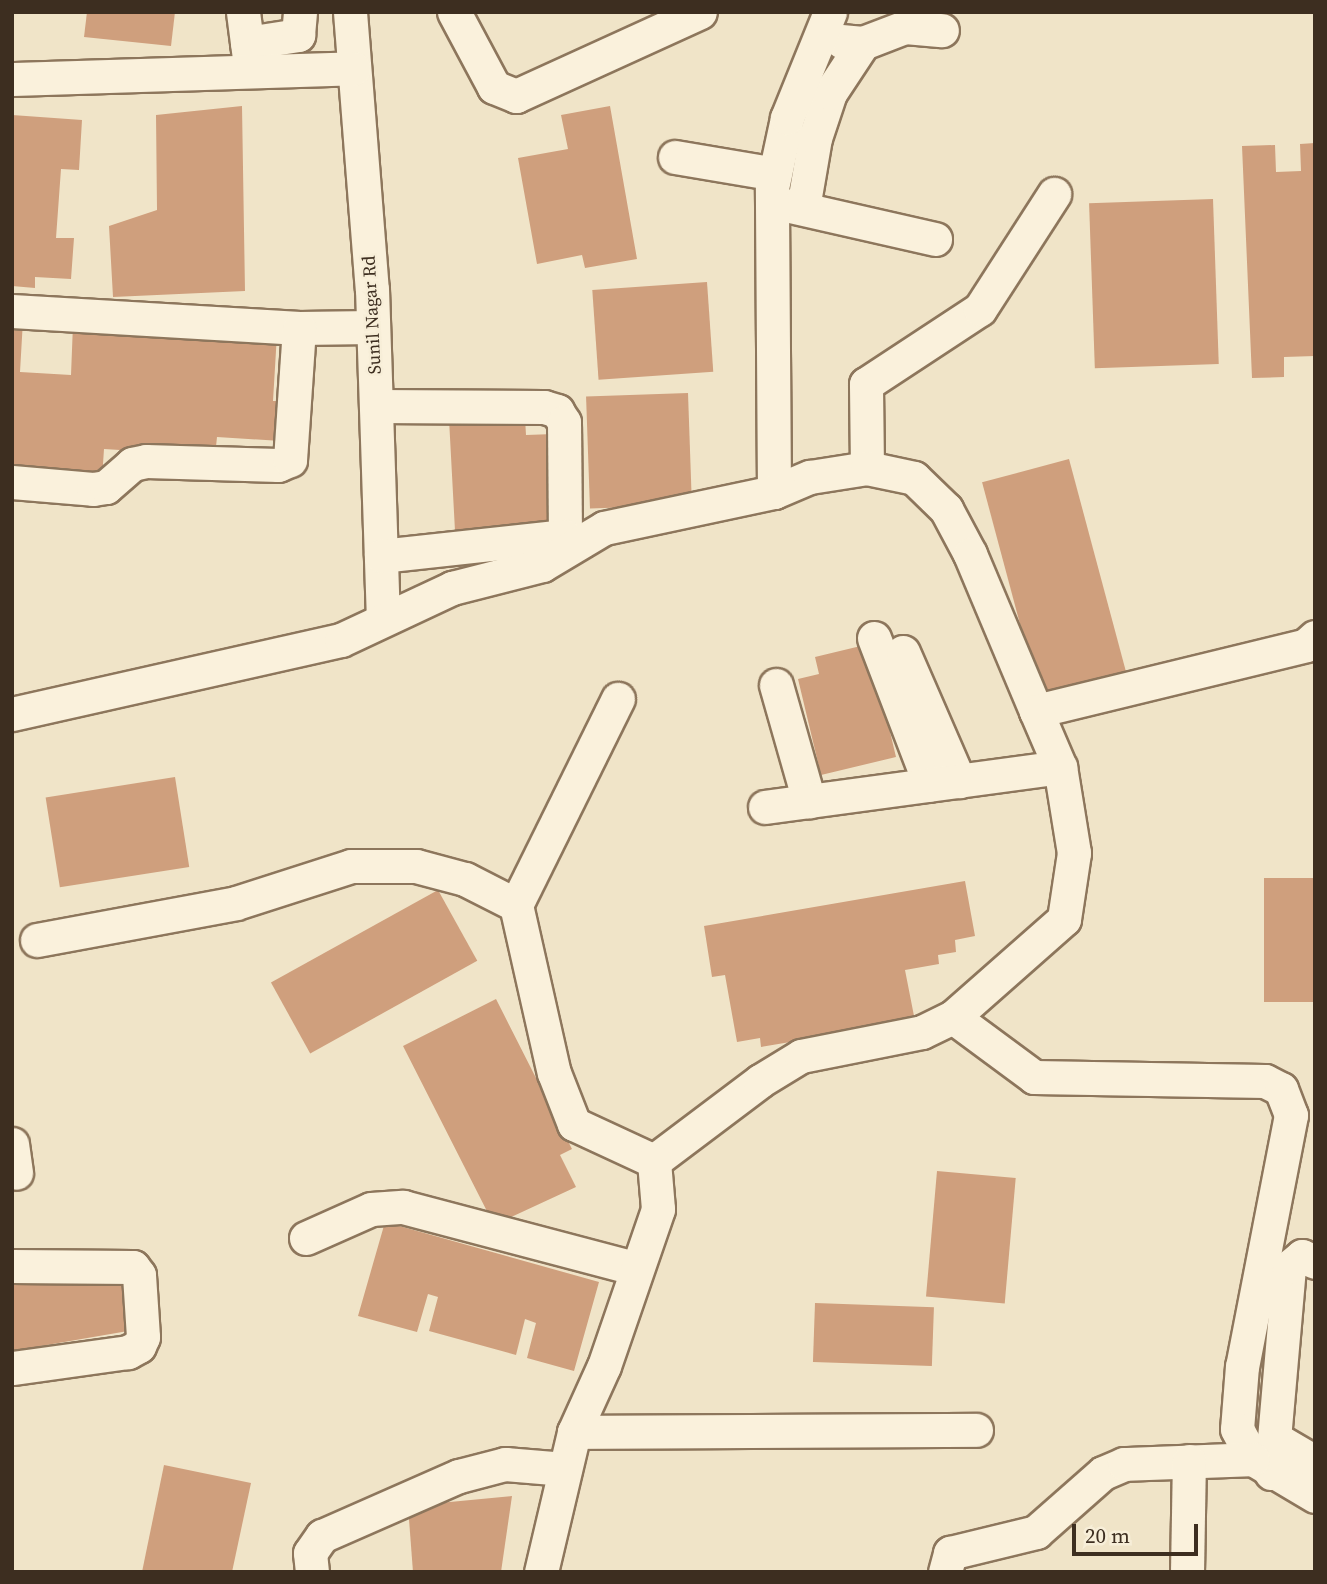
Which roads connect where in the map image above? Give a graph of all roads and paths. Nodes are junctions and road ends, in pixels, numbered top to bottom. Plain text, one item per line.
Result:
1 (300, 12) edge
2 (349, 12) edge
3 (454, 12) edge
4 (700, 12) edge
5 (824, 25) edge
6 (942, 30) dead end
7 (247, 42) edge
8 (863, 43) junction
9 (354, 68) junction
10 (12, 79) edge
11 (675, 157) dead end
12 (1054, 194) dead end
13 (783, 195) junction
14 (935, 239) dead end
15 (12, 312) edge
16 (372, 327) junction
17 (299, 328) junction
18 (376, 406) junction
19 (867, 468) junction
20 (12, 482) edge
21 (774, 492) junction
22 (382, 556) junction
23 (383, 618) junction
24 (1315, 637) edge
25 (889, 645) dead end
26 (776, 685) dead end
27 (618, 699) dead end
28 (1036, 711) junction
29 (12, 714) edge
30 (1060, 767) junction
31 (944, 783) junction
32 (809, 801) junction
33 (765, 807) dead end
34 (516, 905) junction
35 (37, 940) dead end
36 (953, 1017) junction
37 (654, 1161) junction
38 (306, 1238) dead end
39 (1315, 1262) edge
40 (12, 1266) edge
41 (634, 1268) junction
42 (12, 1368) edge
43 (976, 1430) dead end
44 (574, 1432) junction
45 (1266, 1457) junction
46 (1189, 1461) junction
47 (1315, 1462) edge
48 (565, 1469) junction
49 (1315, 1496) edge
50 (312, 1572) edge
51 (541, 1572) edge
52 (945, 1572) edge
53 (1187, 1572) edge

1 - 7 street
2 - 9 street, Sunil Nagar Rd
3 - 4 street
5 - 8 street
5 - 13 street
6 - 8 street
7 - 9 street
7 - 10 street
8 - 13 street
9 - 16 street, Sunil Nagar Rd
11 - 13 street
12 - 19 street
13 - 14 street
13 - 21 street
15 - 17 street
16 - 17 street
16 - 18 street, Sunil Nagar Rd
17 - 20 street
18 - 22 street, Sunil Nagar Rd
18 - 22 street
19 - 21 street
19 - 28 street
21 - 23 street
22 - 23 street, Sunil Nagar Rd
23 - 29 street
24 - 28 street
25 - 31 street
26 - 32 street
27 - 34 street
28 - 30 street
30 - 31 street
30 - 36 street
31 - 32 street
32 - 33 street
34 - 35 street
34 - 37 street
36 - 37 street
36 - 45 street
37 - 41 street
38 - 41 street
39 - 45 street
40 - 42 street
41 - 44 street
43 - 44 street
44 - 48 street
45 - 46 street
45 - 47 street
45 - 49 street
46 - 52 street
46 - 53 street
48 - 50 street
48 - 51 street

